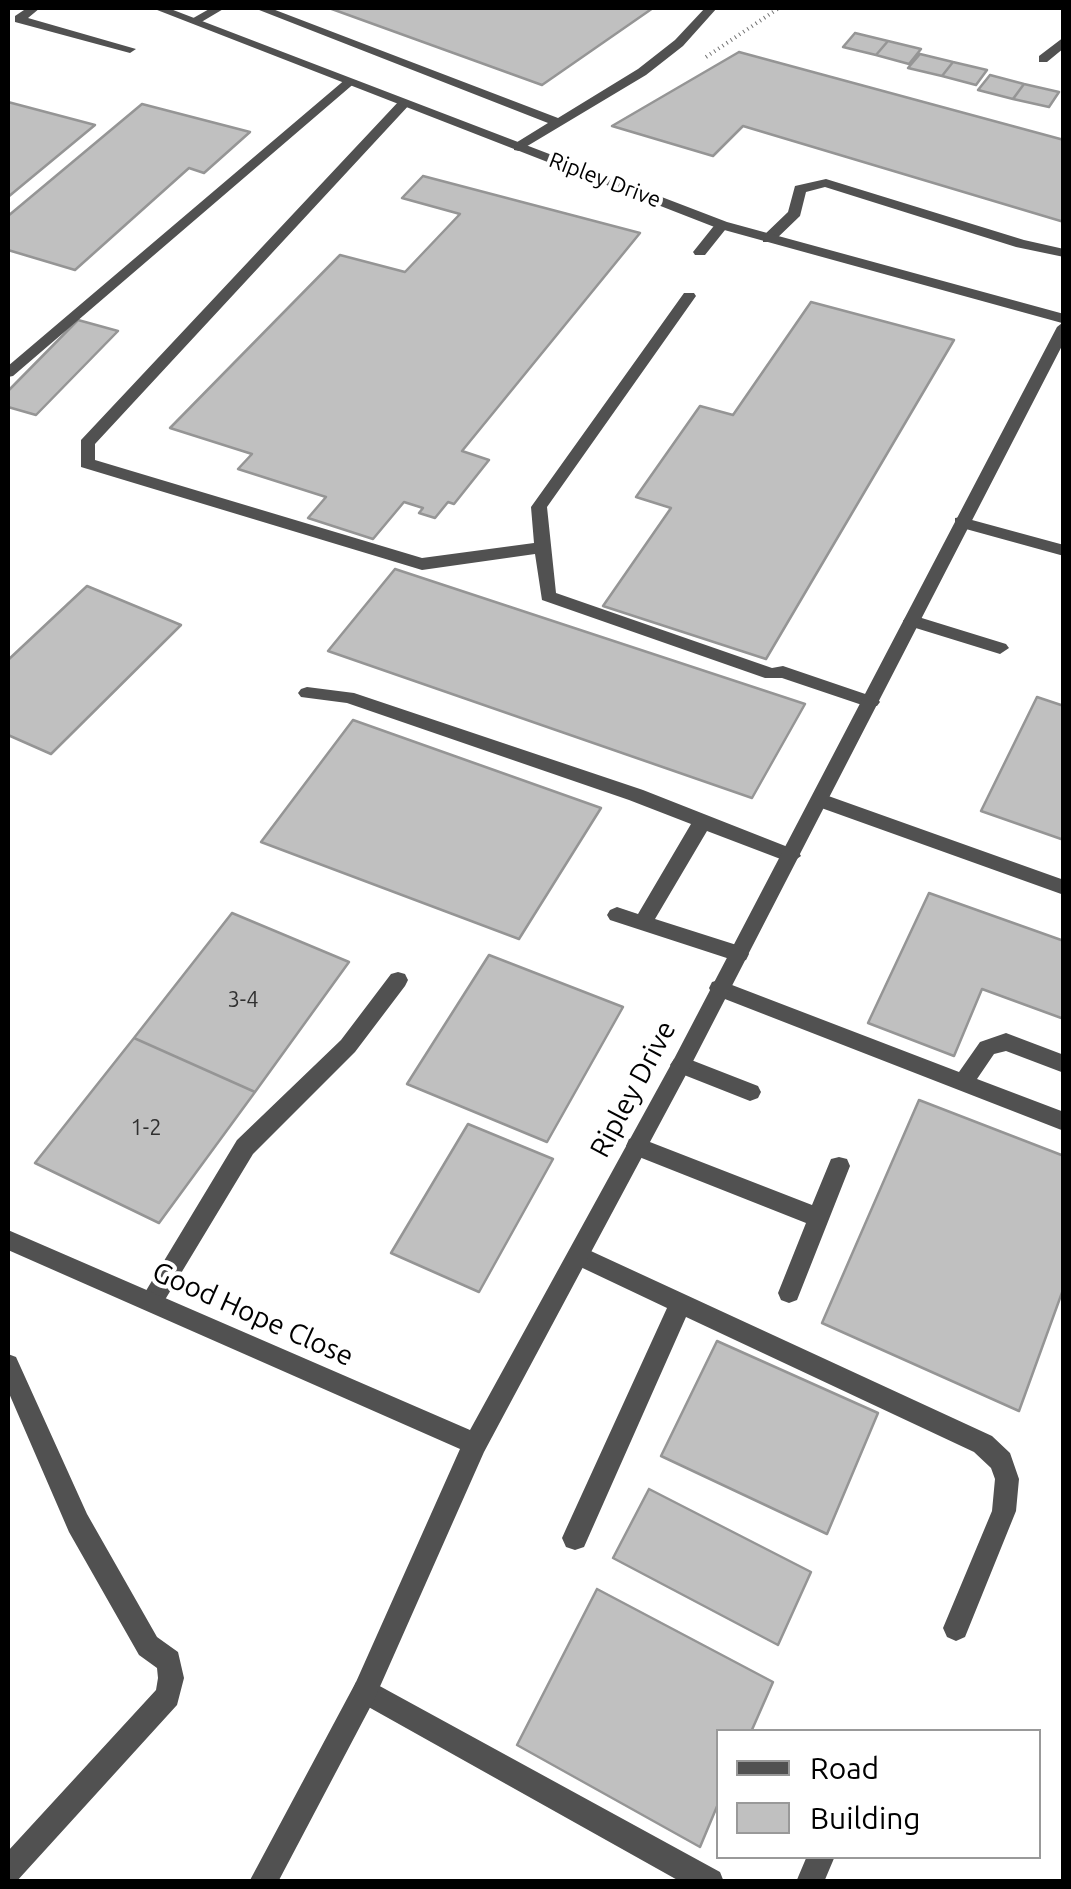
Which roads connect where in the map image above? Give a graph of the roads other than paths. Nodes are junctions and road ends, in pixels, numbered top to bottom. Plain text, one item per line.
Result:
1 (34, 8) edge
2 (158, 8) edge
3 (219, 8) edge
4 (260, 8) edge
5 (711, 8) edge
6 (194, 21) junction
7 (1064, 41) edge
8 (130, 48) dead end
9 (1043, 59) dead end
10 (351, 82) junction
11 (405, 102) junction
12 (559, 122) junction
13 (519, 147) junction
14 (722, 225) junction
15 (768, 239) junction
16 (700, 252) dead end
17 (1064, 254) edge
18 (689, 296) dead end
19 (1064, 319) edge
20 (1064, 327) edge
21 (8, 374) edge
22 (960, 522) junction
23 (543, 547) junction
24 (1064, 551) edge
25 (912, 621) junction
26 (1000, 648) dead end
27 (307, 693) dead end
28 (871, 702) junction
29 (820, 800) junction
30 (703, 821) junction
31 (791, 856) junction
32 (1064, 888) edge
33 (617, 915) dead end
34 (643, 923) junction
35 (738, 954) junction
36 (398, 980) dead end
37 (719, 988) junction
38 (1064, 1064) edge
39 (681, 1065) junction
40 (963, 1083) junction
41 (750, 1092) dead end
42 (1064, 1122) edge
43 (636, 1146) junction
44 (839, 1166) dead end
45 (819, 1218) junction
46 (8, 1240) edge
47 (580, 1256) junction
48 (789, 1293) dead end
49 (152, 1301) junction
50 (680, 1302) junction
51 (8, 1365) edge
52 (475, 1444) junction
53 (576, 1538) dead end
54 (956, 1628) dead end
55 (365, 1691) junction
56 (8, 1871) edge
57 (263, 1882) edge
58 (710, 1882) edge

1 - 8 street
2 - 6 street, Ripley Drive
3 - 6 street
4 - 12 street
5 - 12 street
6 - 10 street, Ripley Drive
7 - 9 street
10 - 11 street, Ripley Drive
10 - 21 street
11 - 13 street, Ripley Drive
11 - 23 street
12 - 13 street
13 - 14 street, Ripley Drive
14 - 15 street, Ripley Drive
14 - 16 street
15 - 17 street
15 - 19 street, Ripley Drive
18 - 23 street
20 - 22 street, Ripley Drive
22 - 24 street
22 - 25 street, Ripley Drive
23 - 28 street
25 - 26 street
25 - 28 street, Ripley Drive
27 - 30 street
28 - 29 street, Ripley Drive
29 - 31 street, Ripley Drive
29 - 32 street
30 - 31 street
30 - 34 street
31 - 35 street, Ripley Drive
33 - 34 street
34 - 35 street
35 - 37 street, Ripley Drive
36 - 49 street
37 - 39 street, Ripley Drive
37 - 40 street
38 - 40 street
39 - 41 street
39 - 43 street, Ripley Drive
40 - 42 street
43 - 45 street
43 - 47 street, Ripley Drive
44 - 45 street
45 - 48 street
46 - 49 street, Good Hope Close
47 - 50 street
47 - 52 street, Ripley Drive
49 - 52 street, Good Hope Close
50 - 53 street
50 - 54 street
51 - 56 street
52 - 55 street, Ripley Drive
55 - 57 street, Ripley Drive
55 - 58 street

